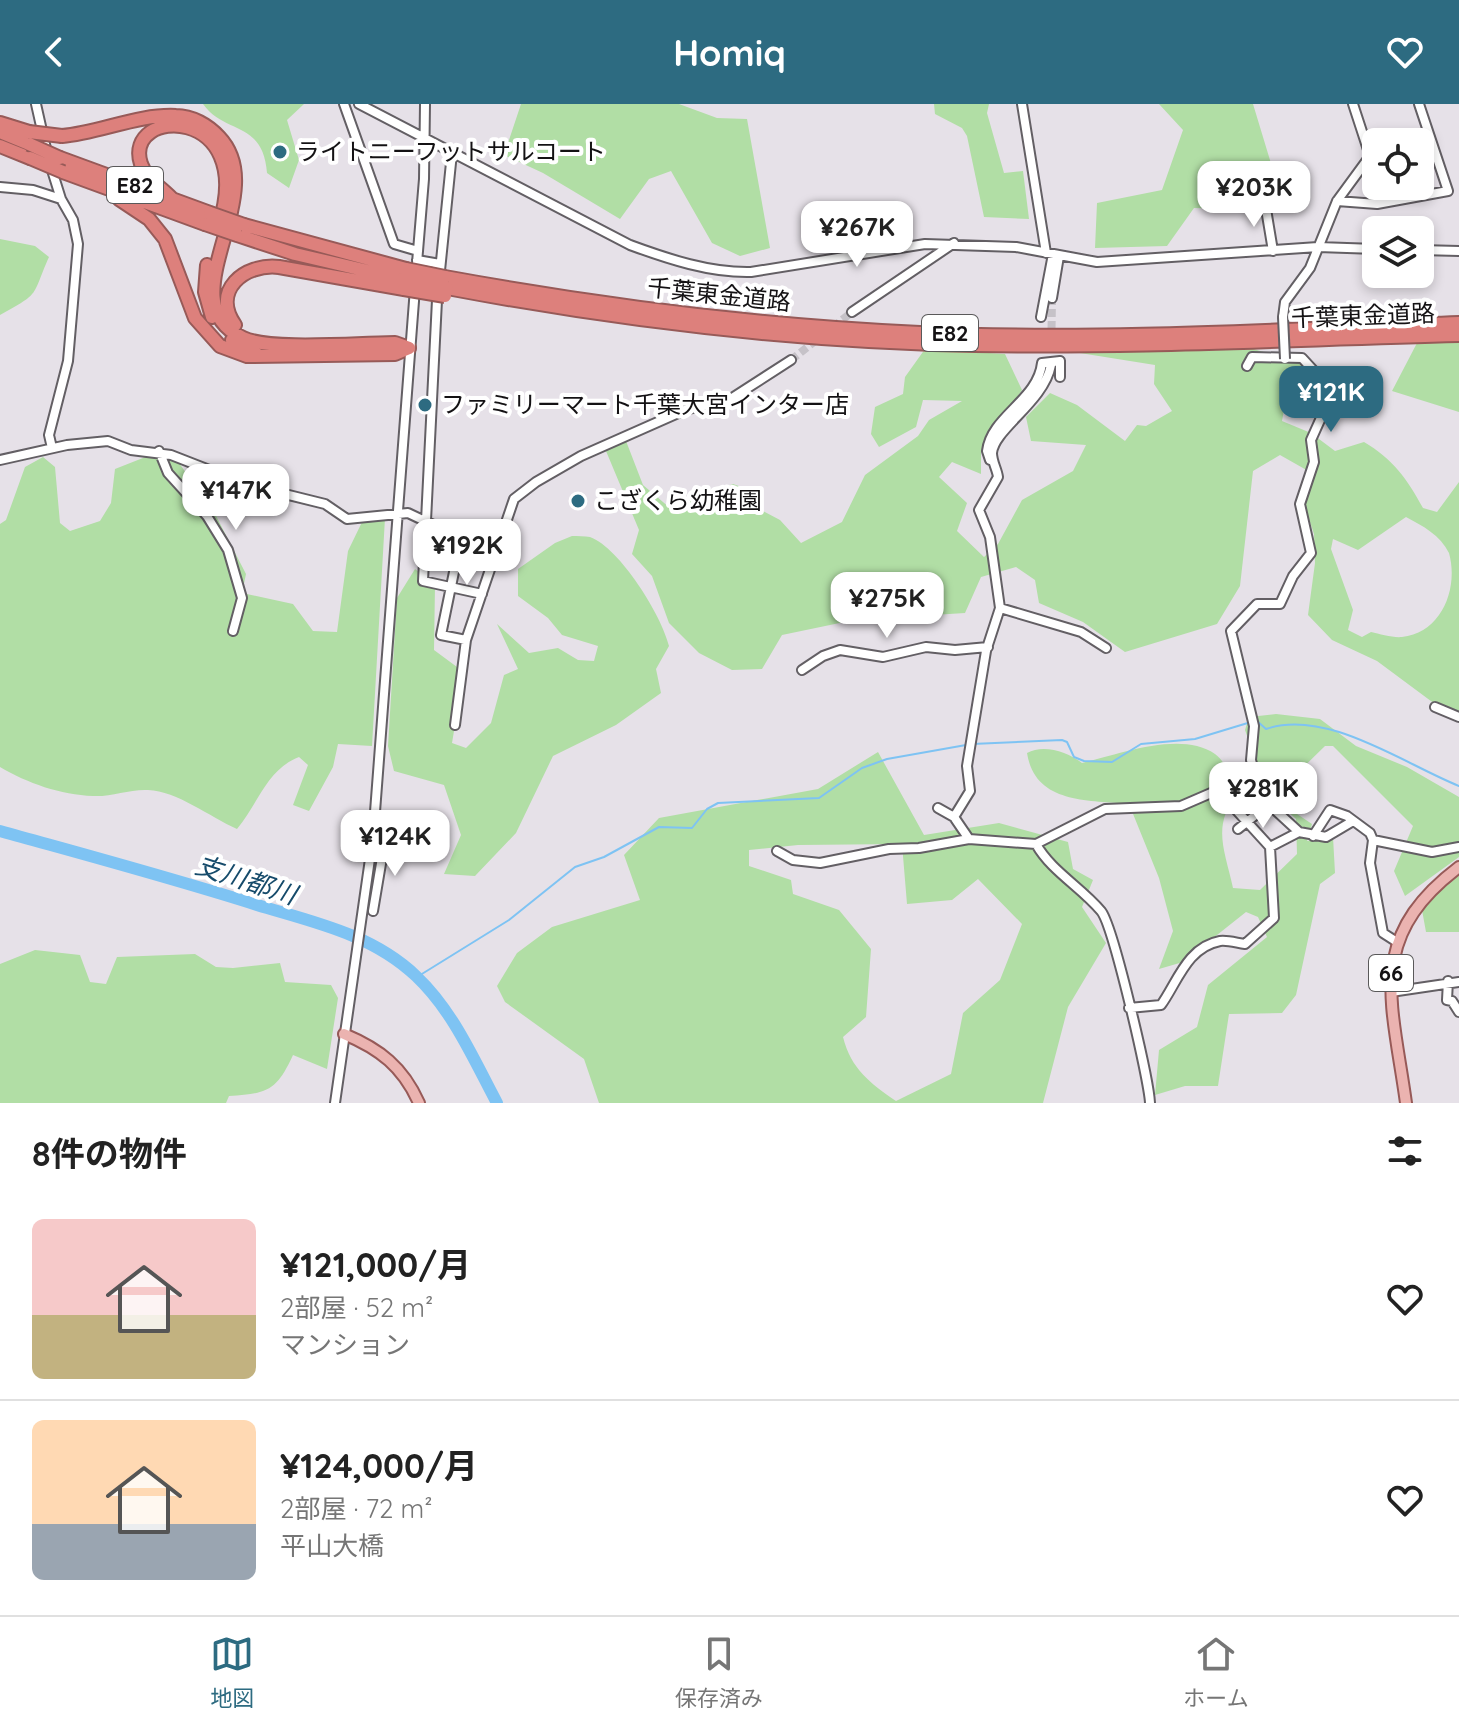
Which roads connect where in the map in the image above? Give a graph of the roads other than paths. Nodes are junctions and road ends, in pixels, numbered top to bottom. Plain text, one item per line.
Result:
1 (36, 104) edge
2 (344, 104) edge
3 (359, 104) edge
4 (425, 104) edge
5 (1022, 104) edge
6 (1353, 104) edge
7 (1419, 104) edge
8 (0, 123) edge
9 (0, 132) edge
10 (29, 138) junction
11 (424, 138) junction
12 (0, 146) edge
13 (452, 153) junction
14 (0, 187) edge
15 (111, 190) junction
16 (61, 199) junction
17 (174, 201) junction
18 (1337, 201) junction
19 (1265, 203) dead end
20 (207, 219) junction
21 (954, 243) junction
22 (1318, 247) junction
23 (1362, 249) edge
24 (1434, 250) edge
25 (1273, 251) junction
26 (1459, 251) edge
27 (1053, 254) junction
28 (418, 255) junction
29 (440, 264) junction
30 (404, 279) junction
31 (446, 287) junction
32 (1052, 298) tunnel mouth
33 (852, 312) tunnel mouth
34 (1041, 317) dead end
35 (1459, 323) edge
36 (1459, 335) edge
37 (257, 340) junction
38 (409, 348) junction
39 (260, 356) junction
40 (1285, 359) junction
41 (791, 360) tunnel mouth
42 (1051, 365) tunnel mouth
43 (1247, 366) dead end
44 (1060, 377) dead end
45 (52, 448) junction
46 (159, 451) junction
47 (0, 460) edge
48 (994, 463) junction
49 (395, 512) junction
50 (429, 521) junction
51 (461, 538) junction
52 (499, 542) junction
53 (451, 586) junction
54 (482, 594) junction
55 (1000, 608) junction
56 (233, 631) dead end
57 (466, 640) junction
58 (988, 647) junction
59 (1106, 648) dead end
60 (802, 670) dead end
61 (1435, 707) dead end
62 (1459, 717) edge
63 (455, 725) dead end
64 (1268, 805) junction
65 (938, 808) dead end
66 (954, 817) junction
67 (1353, 821) junction
68 (1249, 822) junction
69 (1238, 829) dead end
70 (1299, 832) junction
71 (1313, 836) junction
72 (969, 839) junction
73 (1373, 840) junction
74 (372, 842) junction
75 (1036, 844) junction
76 (1270, 847) junction
77 (1459, 847) edge
78 (777, 851) dead end
79 (1459, 867) edge
80 (363, 903) junction
81 (1397, 942) junction
82 (1448, 981) junction
83 (1459, 982) edge
84 (1391, 992) junction
85 (1129, 1008) junction
86 (1459, 1012) edge
87 (344, 1034) junction
88 (335, 1103) edge
89 (419, 1103) edge
90 (1150, 1103) edge
91 (1406, 1103) edge

1 - 16 street
2 - 28 street
3 - 11 street
4 - 11 street
5 - 27 street
6 - 18 street
7 - 18 street
8 - 10 highway
9 - 10 highway, 千葉東金道路 / E82
10 - 17 highway, 千葉東金道路 / E82, bridge
10 - 37 highway, bridge
11 - 13 street
11 - 28 street
12 - 15 highway, 千葉東金道路 / E82, bridge
13 - 21 street
13 - 29 street
14 - 16 street
15 - 20 highway, 千葉東金道路 / E82
15 - 39 highway
16 - 45 street
17 - 20 highway, 千葉東金道路 / E82
17 - 39 highway
18 - 22 street
19 - 25 street
20 - 30 highway, 千葉東金道路 / E82, bridge
21 - 27 street
21 - 33 street
22 - 23 street
22 - 25 street
22 - 40 street, bridge
24 - 26 street
25 - 27 street
27 - 32 street
27 - 34 street
28 - 29 street
28 - 38 street
29 - 50 street
30 - 31 highway, bridge
30 - 31 highway, 千葉東金道路 / E82, bridge
30 - 37 highway
31 - 35 highway, 千葉東金道路 / E82
31 - 36 highway, 千葉東金道路 / E82
37 - 38 highway
38 - 39 highway
38 - 49 street
40 - 43 street
40 - 64 street
41 - 52 street
42 - 48 street
44 - 48 street
45 - 46 street
45 - 47 street
46 - 49 street
46 - 56 street
48 - 55 street
49 - 50 street
49 - 74 street
50 - 51 street
50 - 53 street
51 - 52 street
51 - 53 street
52 - 54 street
53 - 54 street
53 - 57 street
54 - 57 street
55 - 58 street
55 - 59 street
57 - 63 street
58 - 60 street
58 - 66 street
61 - 62 street
64 - 68 street
64 - 70 street
65 - 66 street
66 - 72 street
67 - 71 street
67 - 71 street
67 - 73 street
68 - 69 street
68 - 75 street
68 - 76 street
70 - 71 street
70 - 76 street
72 - 75 street
72 - 78 street
73 - 77 street
73 - 81 street
74 - 80 street
74 - 80 street
75 - 85 street
76 - 85 street
79 - 81 main road, 66
80 - 87 street
81 - 84 main road, 66
82 - 83 street
82 - 84 street
82 - 86 street
84 - 91 main road, 66
85 - 90 street
87 - 88 street
87 - 89 main road

